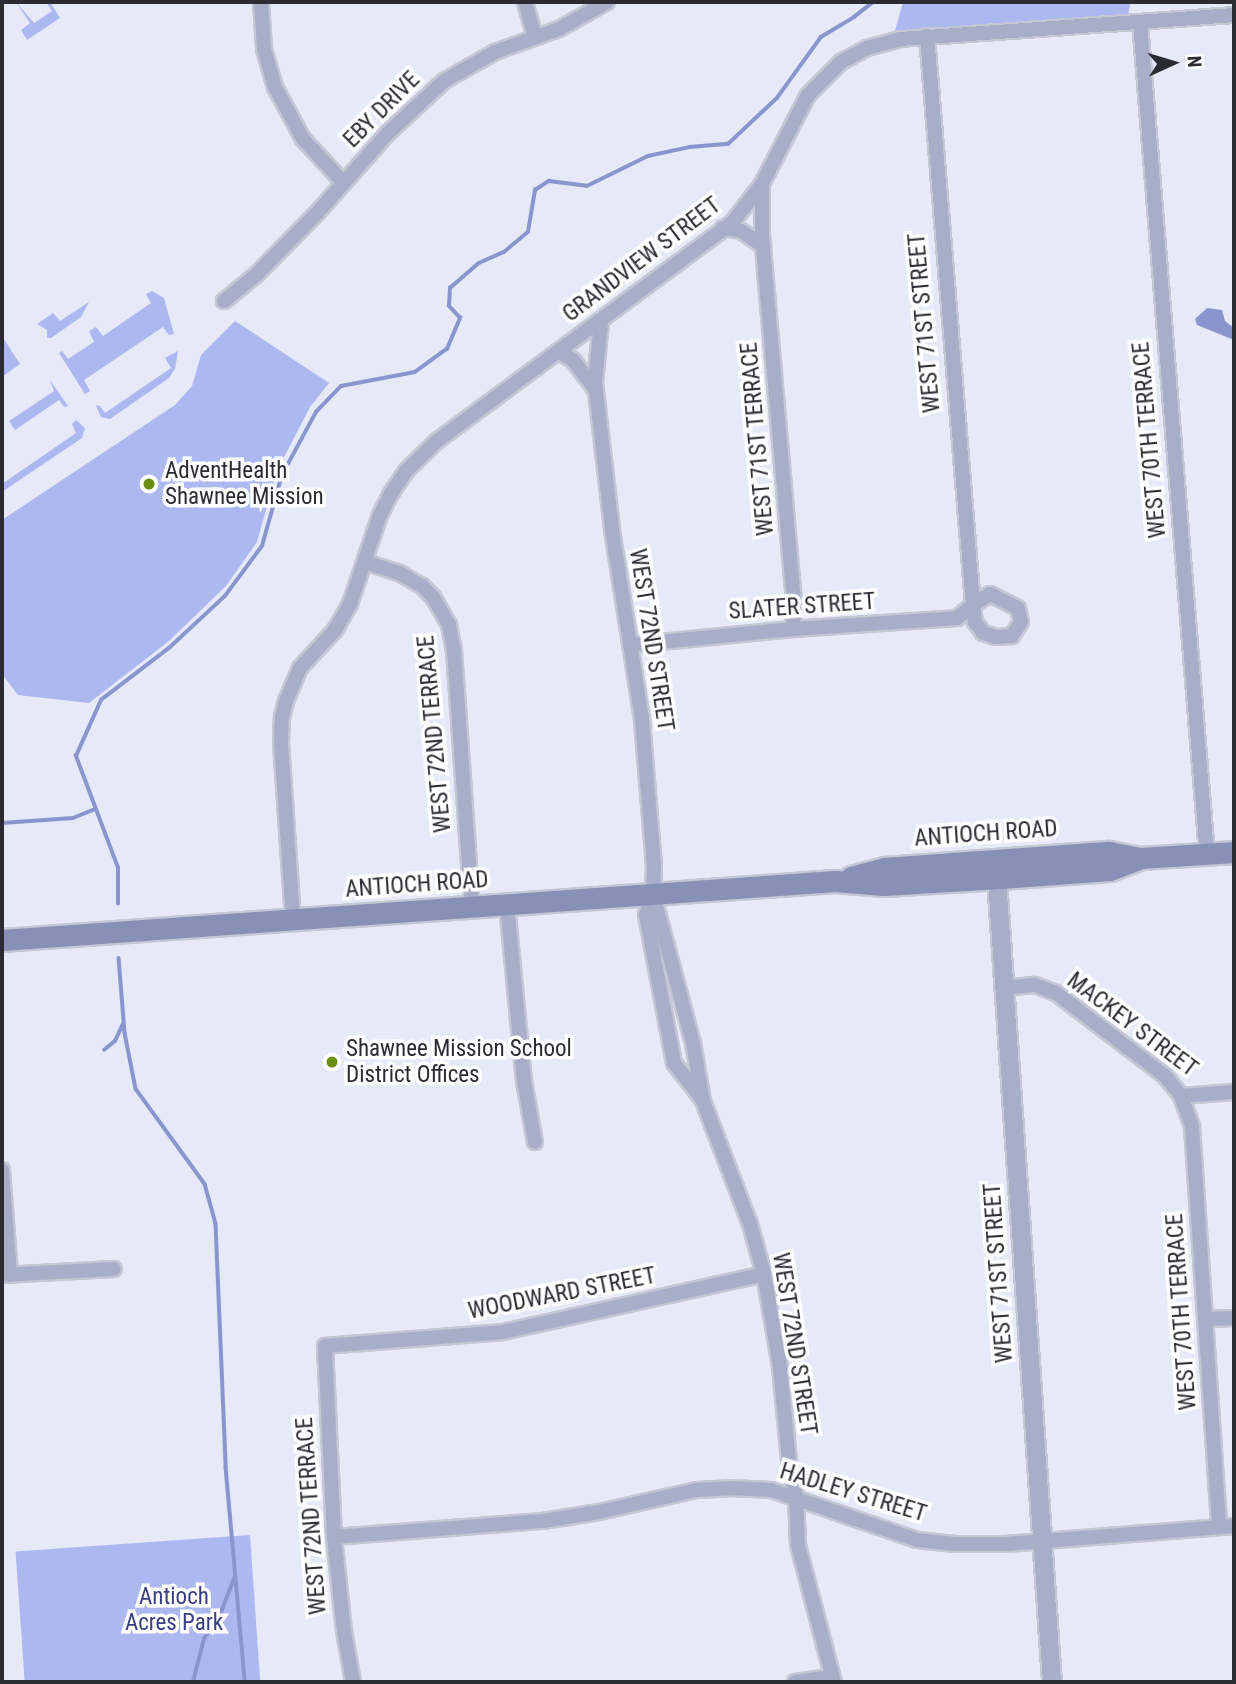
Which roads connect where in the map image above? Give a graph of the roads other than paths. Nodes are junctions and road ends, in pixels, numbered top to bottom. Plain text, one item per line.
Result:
1 (261, 2) edge
2 (525, 2) edge
3 (607, 2) edge
4 (1234, 15) edge
5 (1140, 22) junction
6 (927, 36) junction
7 (535, 37) junction
8 (343, 182) junction
9 (762, 184) junction
10 (723, 228) junction
11 (763, 246) junction
12 (224, 300) dead end
13 (601, 322) junction
14 (558, 351) junction
15 (597, 392) junction
16 (365, 562) junction
17 (972, 605) joint
18 (793, 629) junction
19 (630, 645) junction
20 (1234, 852) edge
21 (1207, 854) junction
22 (996, 869) junction
23 (653, 894) junction
24 (507, 905) junction
25 (472, 906) junction
26 (293, 919) junction
27 (2, 940) edge
28 (1004, 988) junction
29 (1234, 1092) edge
30 (1181, 1096) junction
31 (703, 1101) junction
32 (535, 1142) dead end
33 (2, 1170) edge
34 (114, 1269) dead end
35 (764, 1274) junction
36 (6, 1275) edge
37 (1234, 1318) edge
38 (1205, 1320) junction
39 (326, 1346) joint
40 (796, 1496) junction
41 (1227, 1527) edge
42 (334, 1537) junction
43 (1042, 1541) junction
44 (833, 1679) edge
45 (353, 1682) edge
46 (795, 1682) edge
47 (1052, 1682) edge

1 - 8 street
2 - 7 street
3 - 7 street, EBY DRIVE
4 - 5 street, GRANDVIEW STREET
5 - 6 street, GRANDVIEW STREET
5 - 21 street, WEST 70TH TERRACE
6 - 9 street, GRANDVIEW STREET
6 - 17 street, WEST 71ST STREET
7 - 8 street, EBY DRIVE
8 - 12 street, EBY DRIVE
9 - 10 street, GRANDVIEW STREET
9 - 11 street, WEST 71ST TERRACE
10 - 11 street
10 - 13 street, GRANDVIEW STREET
11 - 18 street, WEST 71ST TERRACE
13 - 14 street, GRANDVIEW STREET
13 - 15 street, WEST 72ND STREET
14 - 15 street
14 - 16 street, GRANDVIEW STREET
15 - 19 street, WEST 72ND STREET
16 - 25 street, WEST 72ND TERRACE
16 - 26 street, GRANDVIEW STREET
17 - 18 street, SLATER STREET
18 - 19 street, SLATER STREET
19 - 23 street, WEST 72ND STREET
20 - 21 main road, ANTIOCH ROAD
21 - 22 main road, ANTIOCH ROAD
22 - 23 main road, ANTIOCH ROAD
22 - 28 street, WEST 71ST STREET
23 - 24 main road, ANTIOCH ROAD
23 - 31 street, WEST 72ND STREET
23 - 31 street, WEST 72ND STREET
24 - 25 main road, ANTIOCH ROAD
24 - 32 street
25 - 26 main road, ANTIOCH ROAD
26 - 27 main road, ANTIOCH ROAD
28 - 30 street, MACKEY STREET
28 - 43 street, WEST 71ST STREET
29 - 30 street, MACKEY STREET
30 - 38 street, WEST 70TH TERRACE
31 - 35 street, WEST 72ND STREET
33 - 36 street
34 - 36 street
35 - 39 street, WOODWARD STREET
35 - 40 street, WEST 72ND STREET
37 - 38 street
38 - 41 street, WEST 70TH TERRACE
39 - 42 street, WEST 72ND TERRACE
40 - 42 street, HADLEY STREET
40 - 43 street, HADLEY STREET
40 - 44 street, WEST 72ND STREET
41 - 43 street, HADLEY STREET
42 - 45 street, WEST 72ND TERRACE
43 - 47 street, WEST 71ST STREET
44 - 46 street

